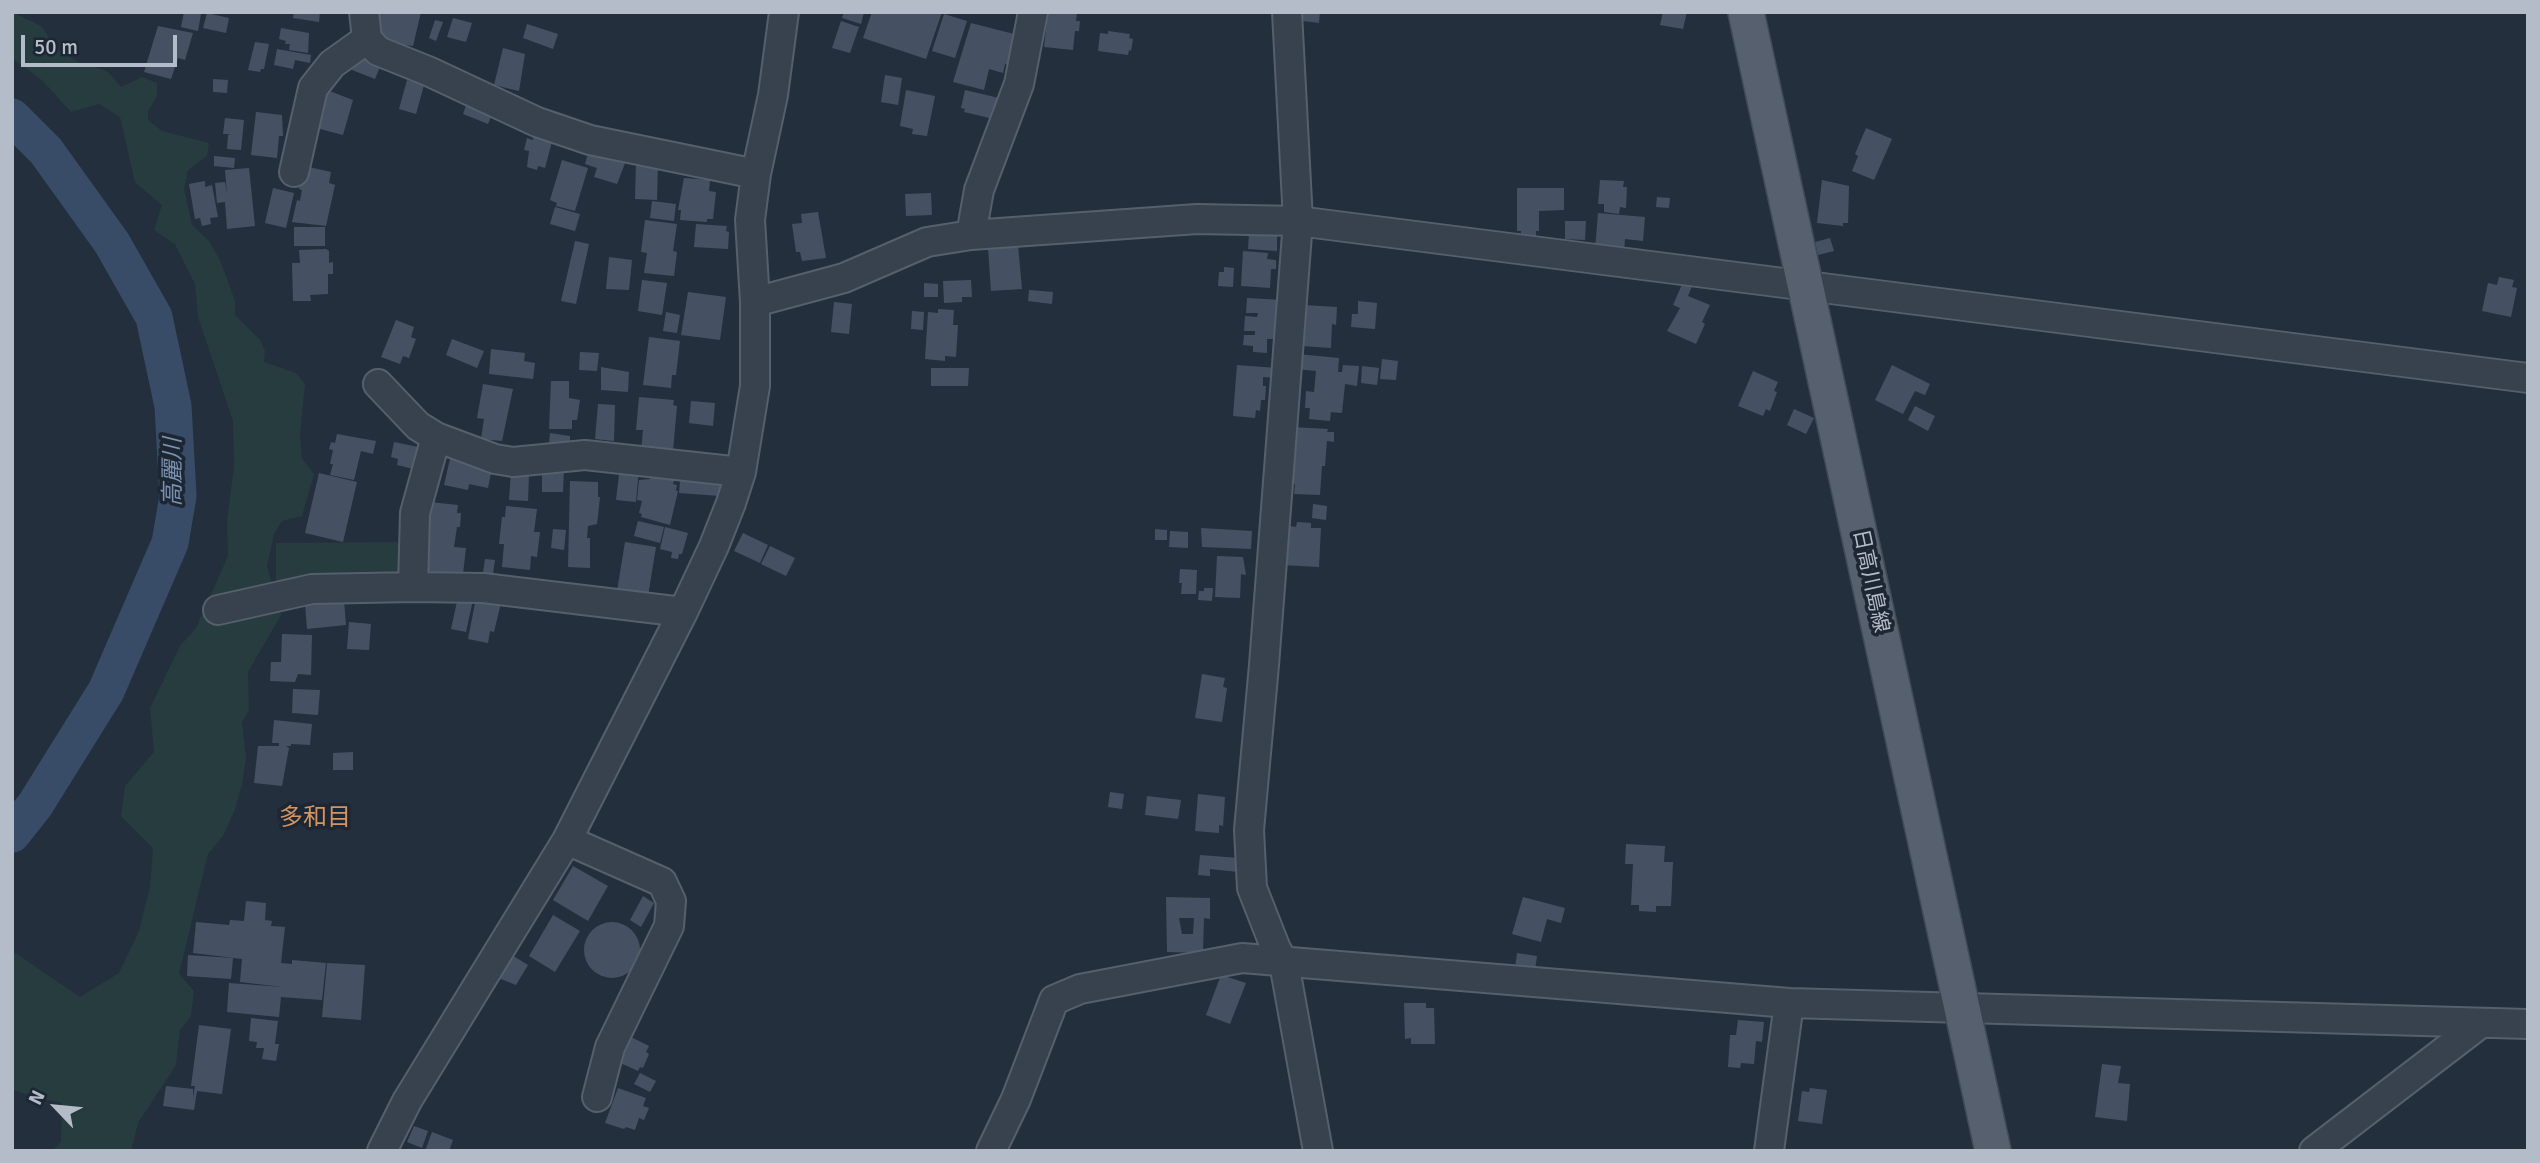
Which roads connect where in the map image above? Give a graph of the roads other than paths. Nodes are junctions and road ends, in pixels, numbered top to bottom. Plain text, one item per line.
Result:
1 (784, 12) edge
2 (1033, 12) edge
3 (1287, 12) edge
4 (1746, 12) edge
5 (365, 26) edge
6 (294, 172) dead end
7 (756, 174) junction
8 (1298, 221) junction
9 (971, 235) junction
10 (1807, 287) junction
11 (755, 302) junction
12 (2528, 378) edge
13 (379, 384) dead end
14 (436, 437) junction
15 (741, 472) junction
16 (413, 587) junction
17 (218, 610) dead end
18 (683, 612) junction
19 (567, 840) junction
20 (1284, 962) junction
21 (1789, 1003) junction
22 (1963, 1009) junction
23 (2482, 1023) junction
24 (2528, 1024) edge
25 (597, 1097) dead end
26 (382, 1151) edge
27 (991, 1151) edge
28 (1318, 1151) edge
29 (1769, 1151) edge
30 (1993, 1151) edge
31 (2314, 1151) edge

1 - 7 street
2 - 9 street
3 - 8 street
4 - 10 main road, 日高川島線
5 - 6 street
5 - 7 street
7 - 11 street
8 - 9 street
8 - 10 street
8 - 20 street
9 - 11 street
10 - 12 street
10 - 22 main road, 日高川島線
11 - 15 street
13 - 14 street
14 - 15 street
14 - 16 street
15 - 18 street
16 - 17 street
16 - 18 street
18 - 19 street
19 - 25 street
19 - 26 street
20 - 21 street
20 - 27 street
20 - 28 street
21 - 22 street
21 - 29 street
22 - 23 street
22 - 30 main road, 日高川島線
23 - 24 street
23 - 31 street

